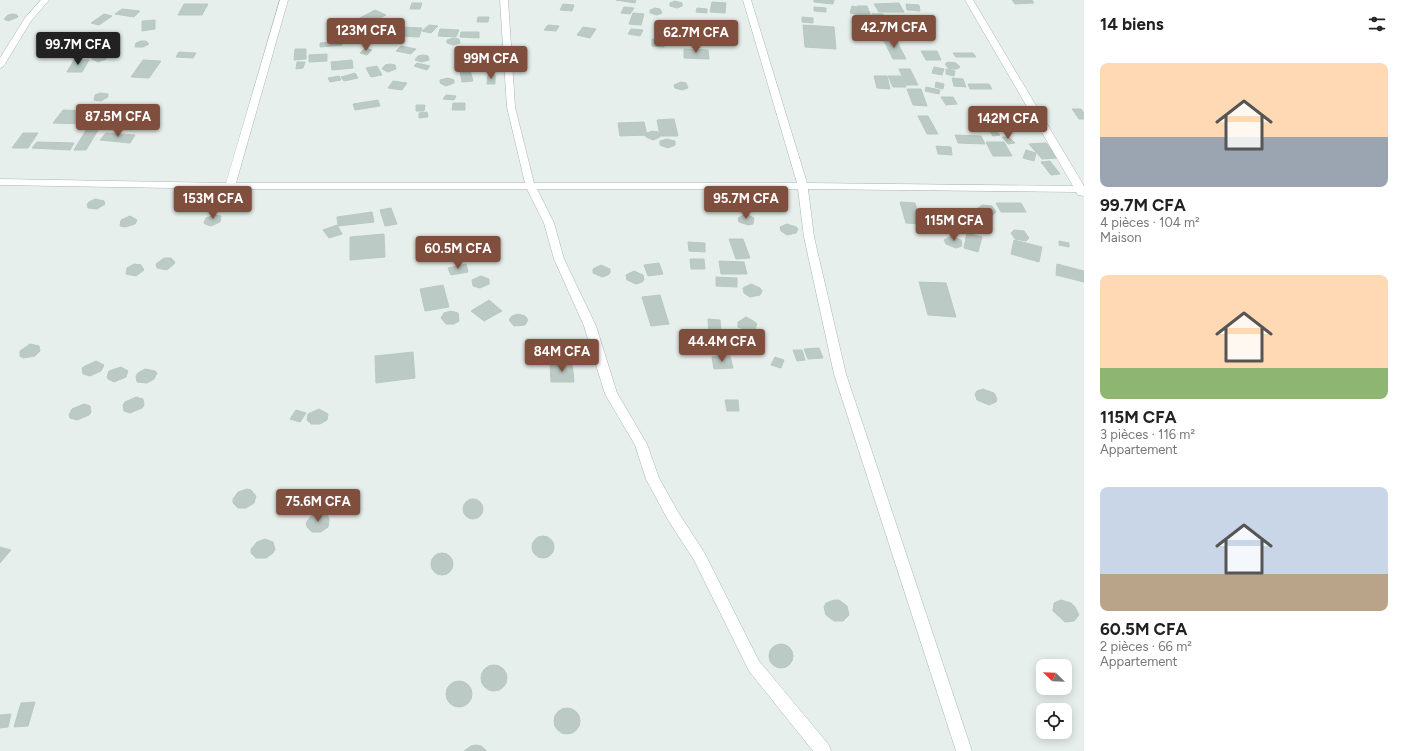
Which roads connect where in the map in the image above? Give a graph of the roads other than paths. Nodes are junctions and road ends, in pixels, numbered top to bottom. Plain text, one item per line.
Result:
1 (45, 0) edge
2 (284, 0) edge
3 (504, 0) edge
4 (746, 0) edge
5 (969, 0) edge
6 (0, 64) edge
7 (0, 182) edge
8 (530, 185) junction
9 (230, 186) junction
10 (803, 186) junction
11 (1083, 191) edge
12 (823, 751) edge
13 (964, 751) edge

1 - 6 street
2 - 9 street
3 - 8 street
4 - 10 street
5 - 11 street
7 - 9 street
8 - 9 street
8 - 10 street
8 - 12 street
10 - 11 street
10 - 13 street

